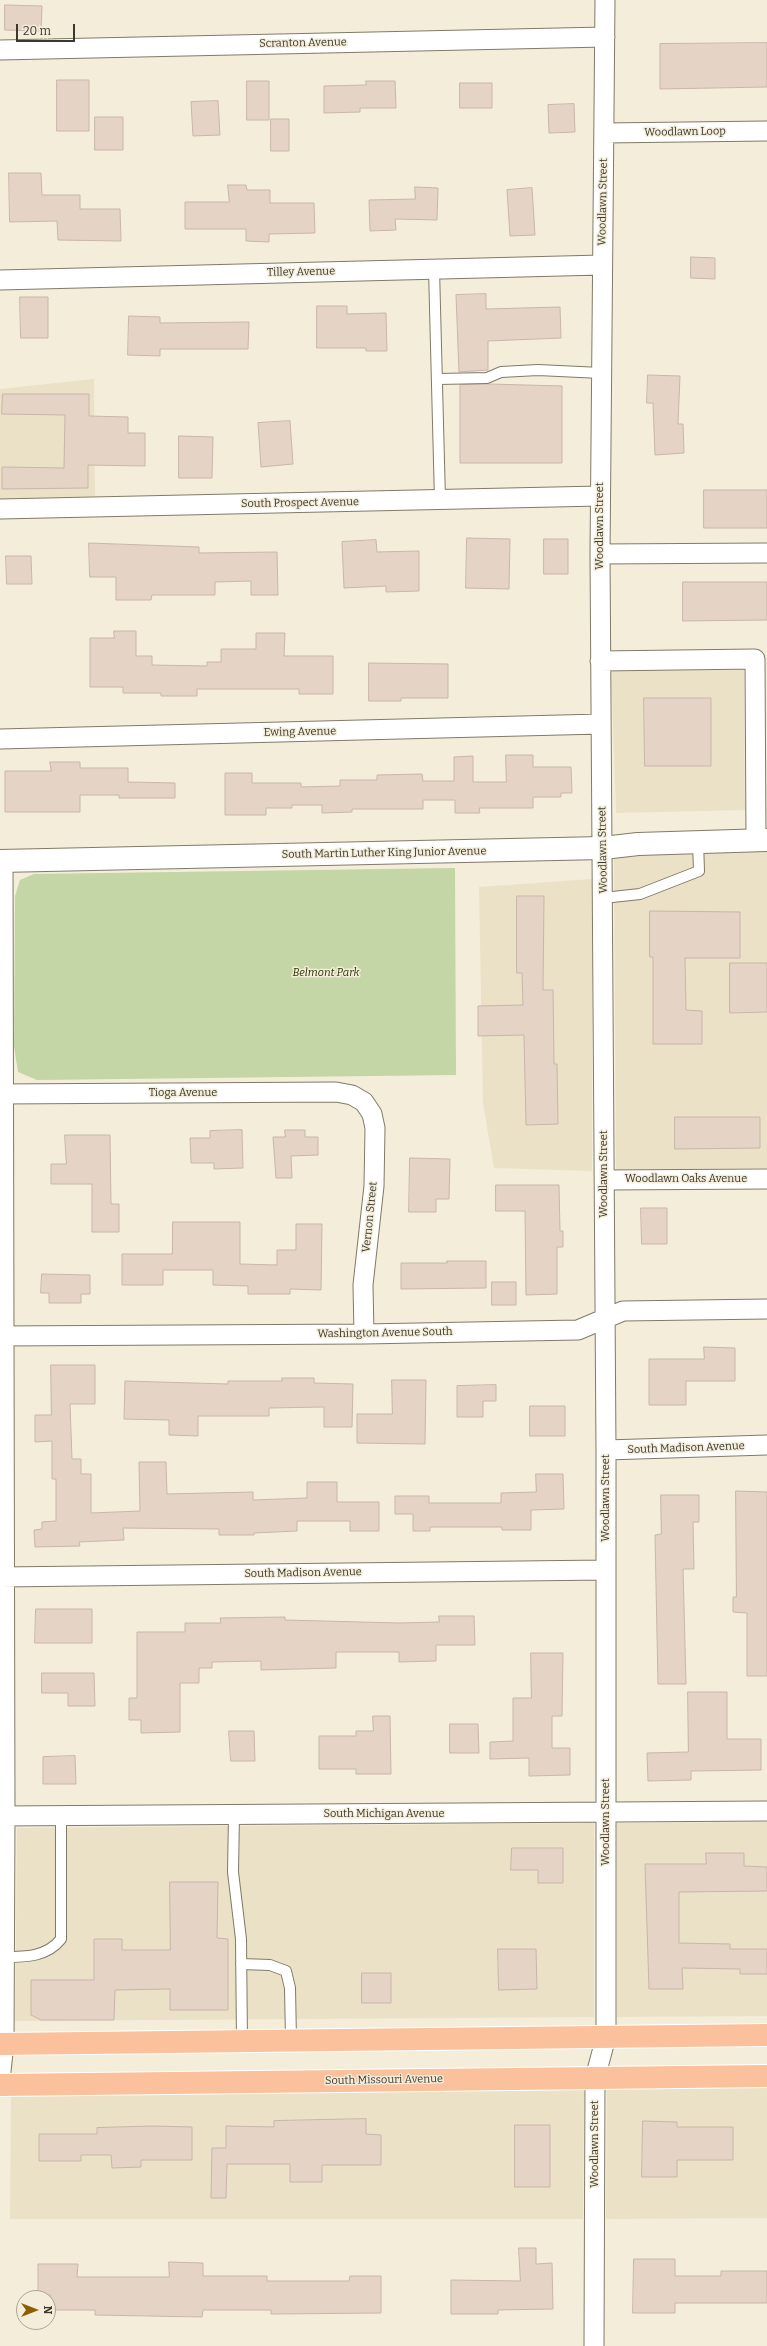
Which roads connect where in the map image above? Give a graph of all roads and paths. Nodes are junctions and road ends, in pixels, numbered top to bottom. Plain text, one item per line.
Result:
1 (605, 0) edge
2 (605, 37) junction
3 (0, 50) edge
4 (767, 132) edge
5 (604, 133) junction
6 (602, 265) junction
7 (434, 269) junction
8 (0, 280) edge
9 (601, 373) junction
10 (438, 379) junction
11 (600, 496) junction
12 (440, 500) junction
13 (0, 509) edge
14 (767, 553) edge
15 (600, 554) junction
16 (600, 661) junction
17 (601, 724) junction
18 (0, 739) edge
19 (762, 840) edge
20 (698, 842) junction
21 (603, 848) junction
22 (1, 860) edge
23 (603, 898) junction
24 (2, 1094) edge
25 (364, 1102) joint
26 (767, 1179) edge
27 (604, 1180) junction
28 (767, 1308) edge
29 (604, 1318) junction
30 (364, 1334) junction
31 (2, 1336) edge
32 (767, 1445) edge
33 (606, 1450) junction
34 (606, 1570) junction
35 (2, 1577) edge
36 (767, 1811) edge
37 (606, 1813) junction
38 (234, 1815) junction
39 (3, 1816) edge
40 (61, 1816) junction
41 (4, 1957) junction
42 (241, 1964) junction
43 (767, 2035) edge
44 (606, 2037) junction
45 (291, 2040) junction
46 (242, 2041) junction
47 (2, 2044) edge
48 (767, 2076) edge
49 (595, 2078) junction
50 (0, 2080) edge
51 (0, 2085) edge
52 (594, 2346) edge

1 - 2 street, Woodlawn Street
2 - 3 street, Scranton Avenue
2 - 5 street, Woodlawn Street
4 - 5 street, Woodlawn Loop
5 - 6 street, Woodlawn Street
6 - 7 street, Tilley Avenue
6 - 9 street, Woodlawn Street
7 - 8 street, Tilley Avenue
7 - 10 lane
9 - 10 lane
9 - 11 street, Woodlawn Street
10 - 12 lane
11 - 12 street, South Prospect Avenue
11 - 15 street, Woodlawn Street
12 - 13 street, South Prospect Avenue
14 - 15 street
15 - 16 street, Woodlawn Street
16 - 17 street, Woodlawn Street
16 - 19 street
17 - 18 street, Ewing Avenue
17 - 21 street, Woodlawn Street
19 - 20 street, South Martin Luther King Junior Avenue
20 - 21 street, South Martin Luther King Junior Avenue
20 - 23 lane
21 - 22 street, South Martin Luther King Junior Avenue
21 - 23 street, Woodlawn Street
22 - 24 street
23 - 27 street, Woodlawn Street
24 - 25 street, Tioga Avenue
24 - 31 street
25 - 30 street, Vernon Street
26 - 27 street, Woodlawn Oaks Avenue
27 - 29 street, Woodlawn Street
28 - 29 street, Washington Avenue South
29 - 30 street, Washington Avenue South
29 - 33 street, Woodlawn Street
30 - 31 street, Washington Avenue South
31 - 35 street
32 - 33 street, South Madison Avenue
33 - 34 street, Woodlawn Street
34 - 35 street, South Madison Avenue
34 - 37 street, Woodlawn Street
35 - 39 street
36 - 37 street, South Michigan Avenue
37 - 38 street, South Michigan Avenue
37 - 44 street, Woodlawn Street
38 - 40 street, South Michigan Avenue
38 - 42 lane
39 - 40 street, South Michigan Avenue
39 - 41 street
40 - 41 lane
41 - 47 street
42 - 45 lane
42 - 46 lane
43 - 44 main road
44 - 45 main road
44 - 49 street, Woodlawn Street
45 - 46 main road
46 - 47 main road
47 - 50 street
48 - 49 main road, South Missouri Avenue
49 - 51 main road, South Missouri Avenue
49 - 52 street, Woodlawn Street

